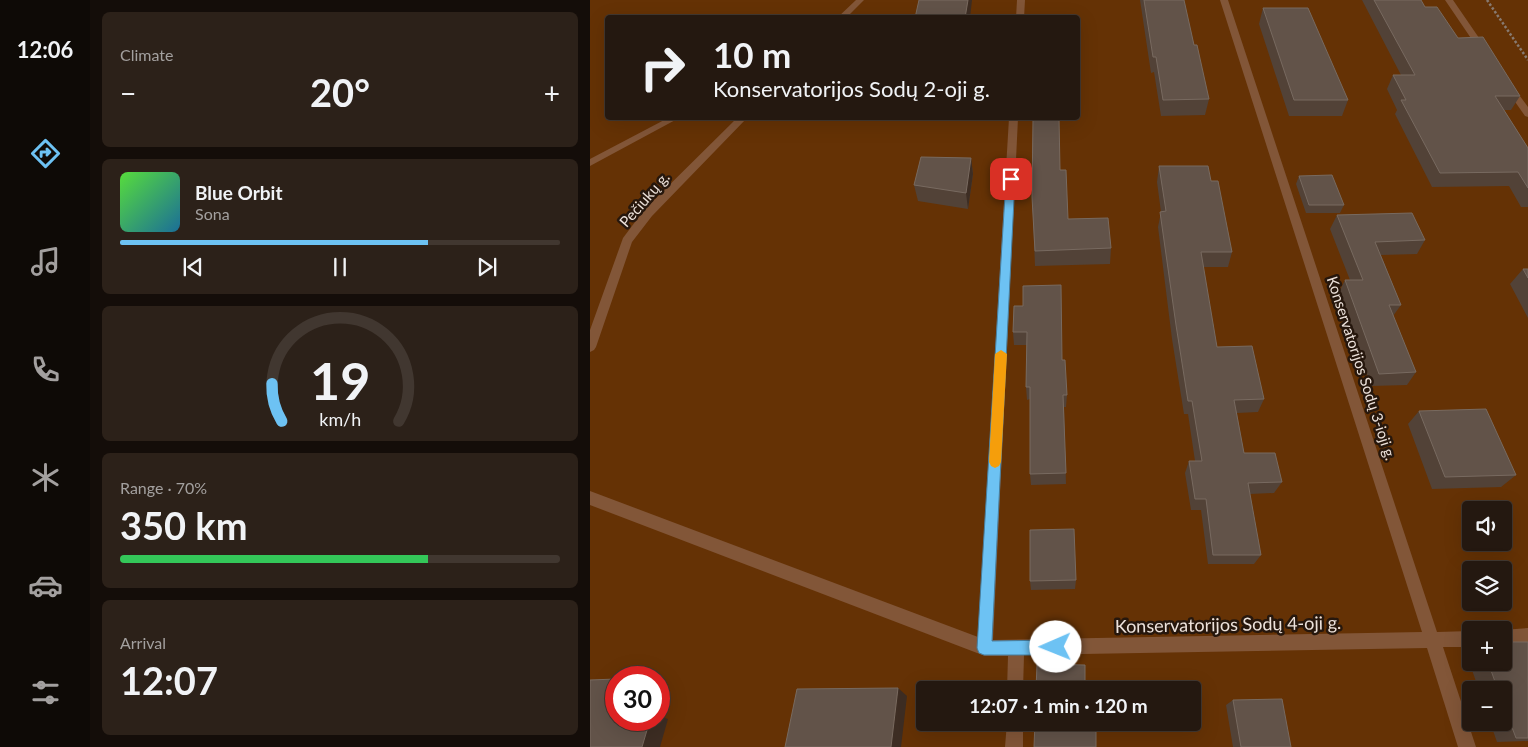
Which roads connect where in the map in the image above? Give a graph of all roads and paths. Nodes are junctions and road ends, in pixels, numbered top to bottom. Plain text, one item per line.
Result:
1 (860, 0) edge
2 (1021, 0) edge
3 (1224, 0) edge
4 (1449, 0) edge
5 (1487, 0) edge
6 (843, 15) edge
7 (1020, 15) edge
8 (1488, 57) edge
9 (1528, 60) edge
10 (1505, 82) edge
11 (1528, 114) edge
12 (670, 120) edge
13 (740, 120) edge
14 (1014, 120) edge
15 (590, 163) edge
16 (590, 347) edge
17 (590, 498) edge
18 (1528, 636) edge
19 (1512, 637) edge
20 (1462, 639) edge
21 (1432, 640) junction
22 (984, 648) junction
23 (1016, 648) junction
24 (1015, 681) edge
25 (1015, 731) edge
26 (1014, 747) edge
27 (1466, 747) edge

1 - 6 street
2 - 7 street
3 - 21 street, Konservatorijos Sodų 3-ioji g.
4 - 8 street
5 - 9 path
10 - 11 street
12 - 15 street
13 - 16 street, Pečiukų g.
14 - 22 street
17 - 22 street
18 - 19 street
20 - 21 street, Konservatorijos Sodų 4-oji g.
21 - 23 street, Konservatorijos Sodų 4-oji g.
21 - 27 street, Konservatorijos Sodų 3-ioji g.
22 - 23 street, Konservatorijos Sodų 4-oji g.
23 - 24 street
25 - 26 street

